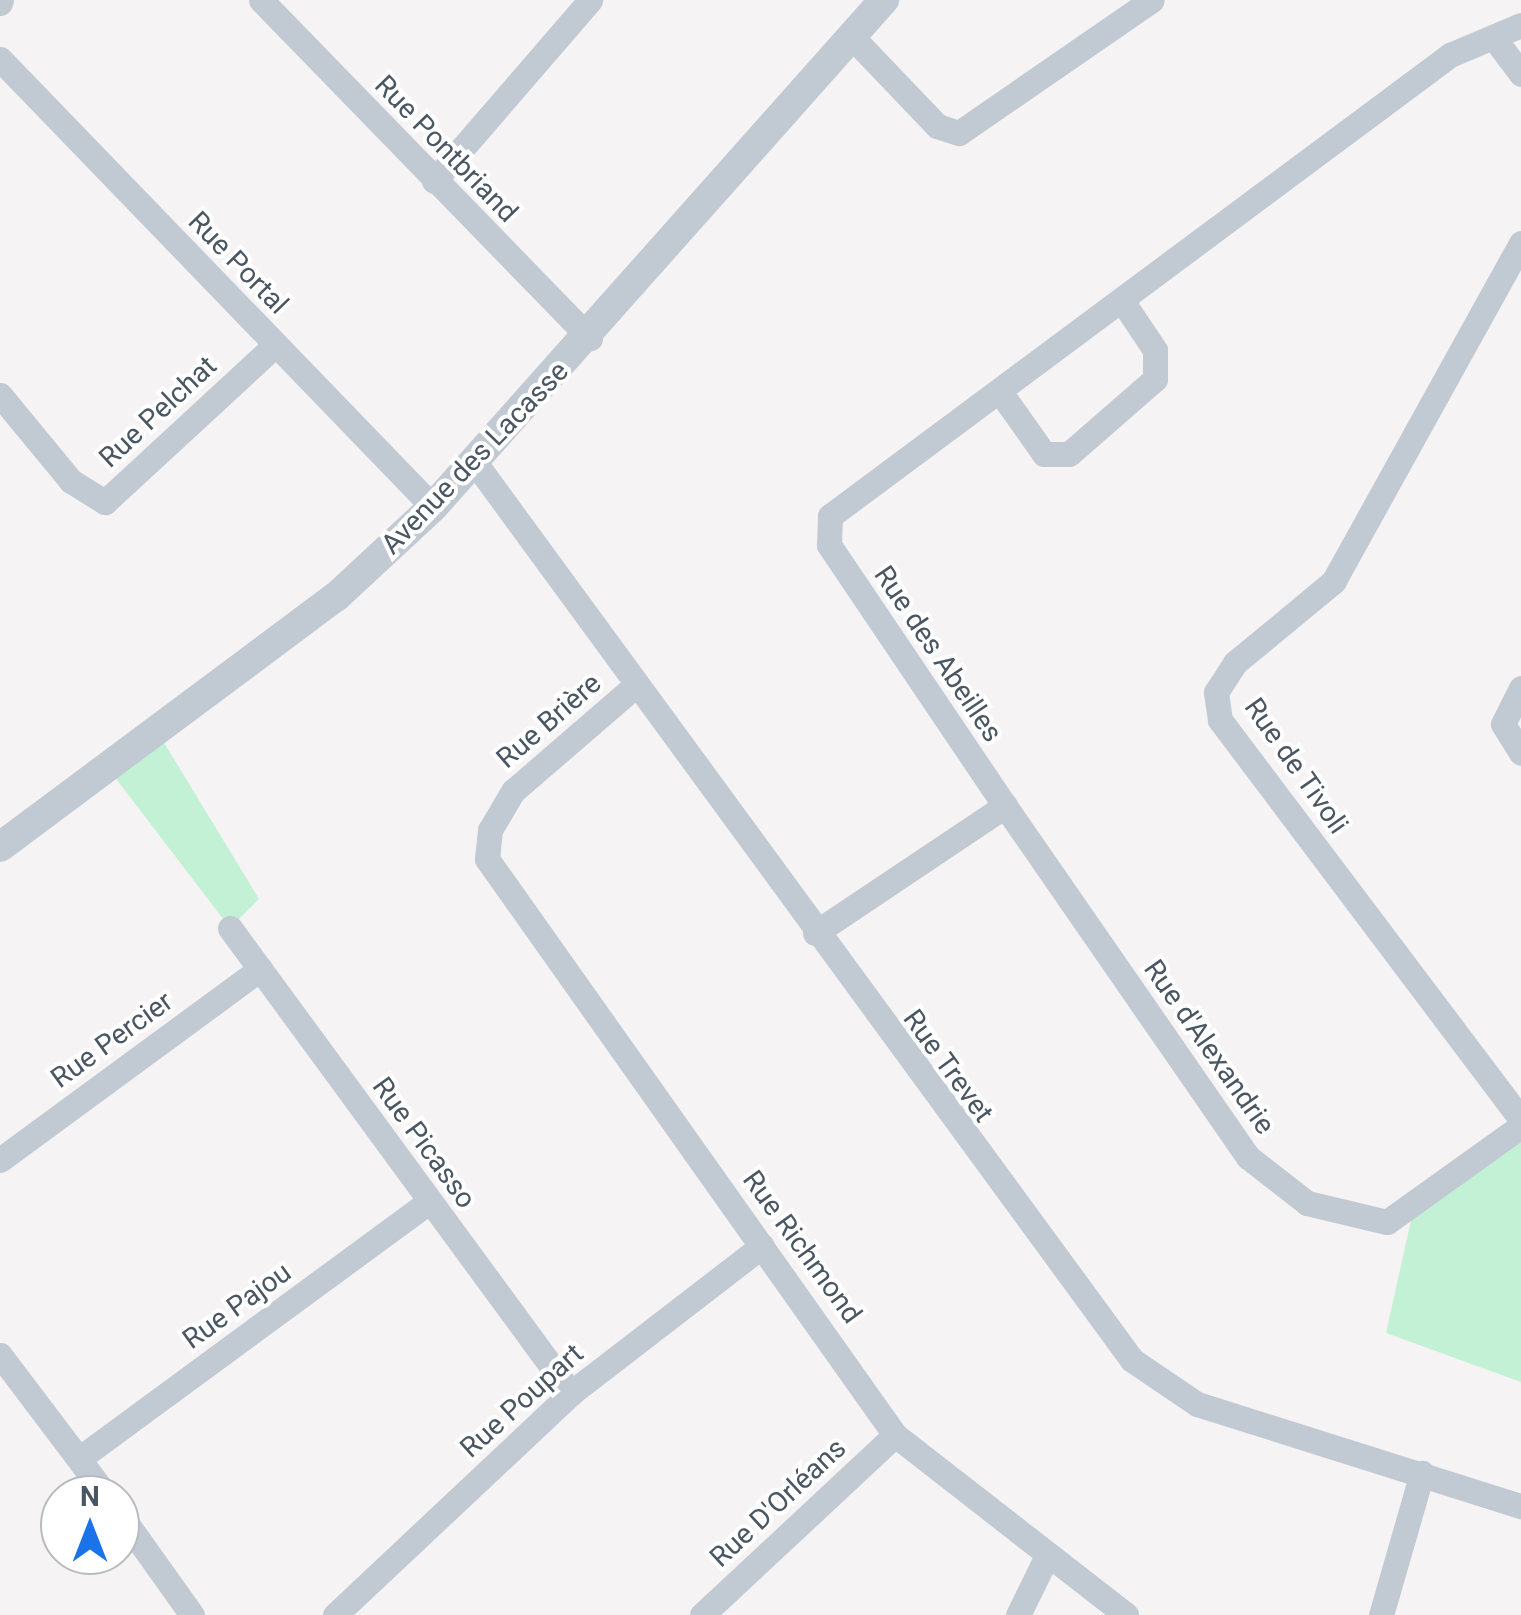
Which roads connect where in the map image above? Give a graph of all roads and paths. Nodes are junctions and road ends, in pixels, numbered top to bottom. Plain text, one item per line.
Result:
1 (590, 0) edge
2 (884, 0) edge
3 (1152, 0) edge
4 (276, 5) edge
5 (1521, 25) edge
6 (854, 40) junction
7 (1497, 42) junction
8 (0, 59) edge
9 (1521, 74) edge
10 (434, 180) junction
11 (1521, 242) edge
12 (1125, 305) junction
13 (590, 338) junction
14 (275, 345) junction
15 (0, 394) edge
16 (1003, 396) junction
17 (476, 464) junction
18 (433, 507) junction
19 (636, 685) junction
20 (1521, 688) edge
21 (1521, 753) edge
22 (1005, 806) junction
23 (0, 846) edge
24 (487, 859) joint
25 (230, 928) dead end
26 (815, 933) junction
27 (260, 969) junction
28 (1521, 1123) edge
29 (0, 1160) edge
30 (430, 1201) junction
31 (762, 1246) junction
32 (0, 1355) edge
33 (571, 1393) junction
34 (895, 1435) junction
35 (80, 1458) junction
36 (1422, 1473) junction
37 (92, 1475) edge
38 (1521, 1506) edge
39 (140, 1542) edge
40 (1045, 1560) junction
41 (1118, 1613) edge
42 (192, 1615) edge
43 (335, 1615) edge
44 (702, 1615) edge
45 (1018, 1615) edge
46 (1381, 1615) edge

1 - 10 street
2 - 6 street, Avenue des Lacasse
3 - 6 street
4 - 10 street, Rue Pontbriand
5 - 7 street, Rue des Abeilles
6 - 13 street, Avenue des Lacasse
7 - 9 street
7 - 12 street, Rue des Abeilles
8 - 14 street, Rue Portal
10 - 13 street, Rue Pontbriand
11 - 28 street, Rue de Tivoli
12 - 16 street, Rue des Abeilles
12 - 16 street
13 - 17 street, Avenue des Lacasse
14 - 15 street, Rue Pelchat
14 - 18 street, Rue Portal
16 - 22 street, Rue des Abeilles
17 - 18 street, Avenue des Lacasse
17 - 19 street, Rue Trevet
18 - 23 street, Avenue des Lacasse
19 - 24 street, Rue Brière
19 - 26 street, Rue Trevet
20 - 21 street
22 - 26 street
22 - 28 street, Rue d'Alexandrie
24 - 31 street, Rue Richmond
25 - 27 street, Rue Picasso
26 - 36 street, Rue Trevet
27 - 29 street, Rue Percier
27 - 30 street, Rue Picasso
30 - 33 street, Rue Picasso
30 - 35 street, Rue Pajou
31 - 33 street, Rue Poupart
31 - 34 street, Rue Richmond
32 - 35 street
33 - 43 street, Rue Poupart
34 - 40 street, Rue Richmond
34 - 44 street, Rue D'Orléans
35 - 37 street
36 - 38 street, Rue Trevet
36 - 46 street
39 - 42 street
40 - 41 street, Rue Richmond
40 - 45 street

